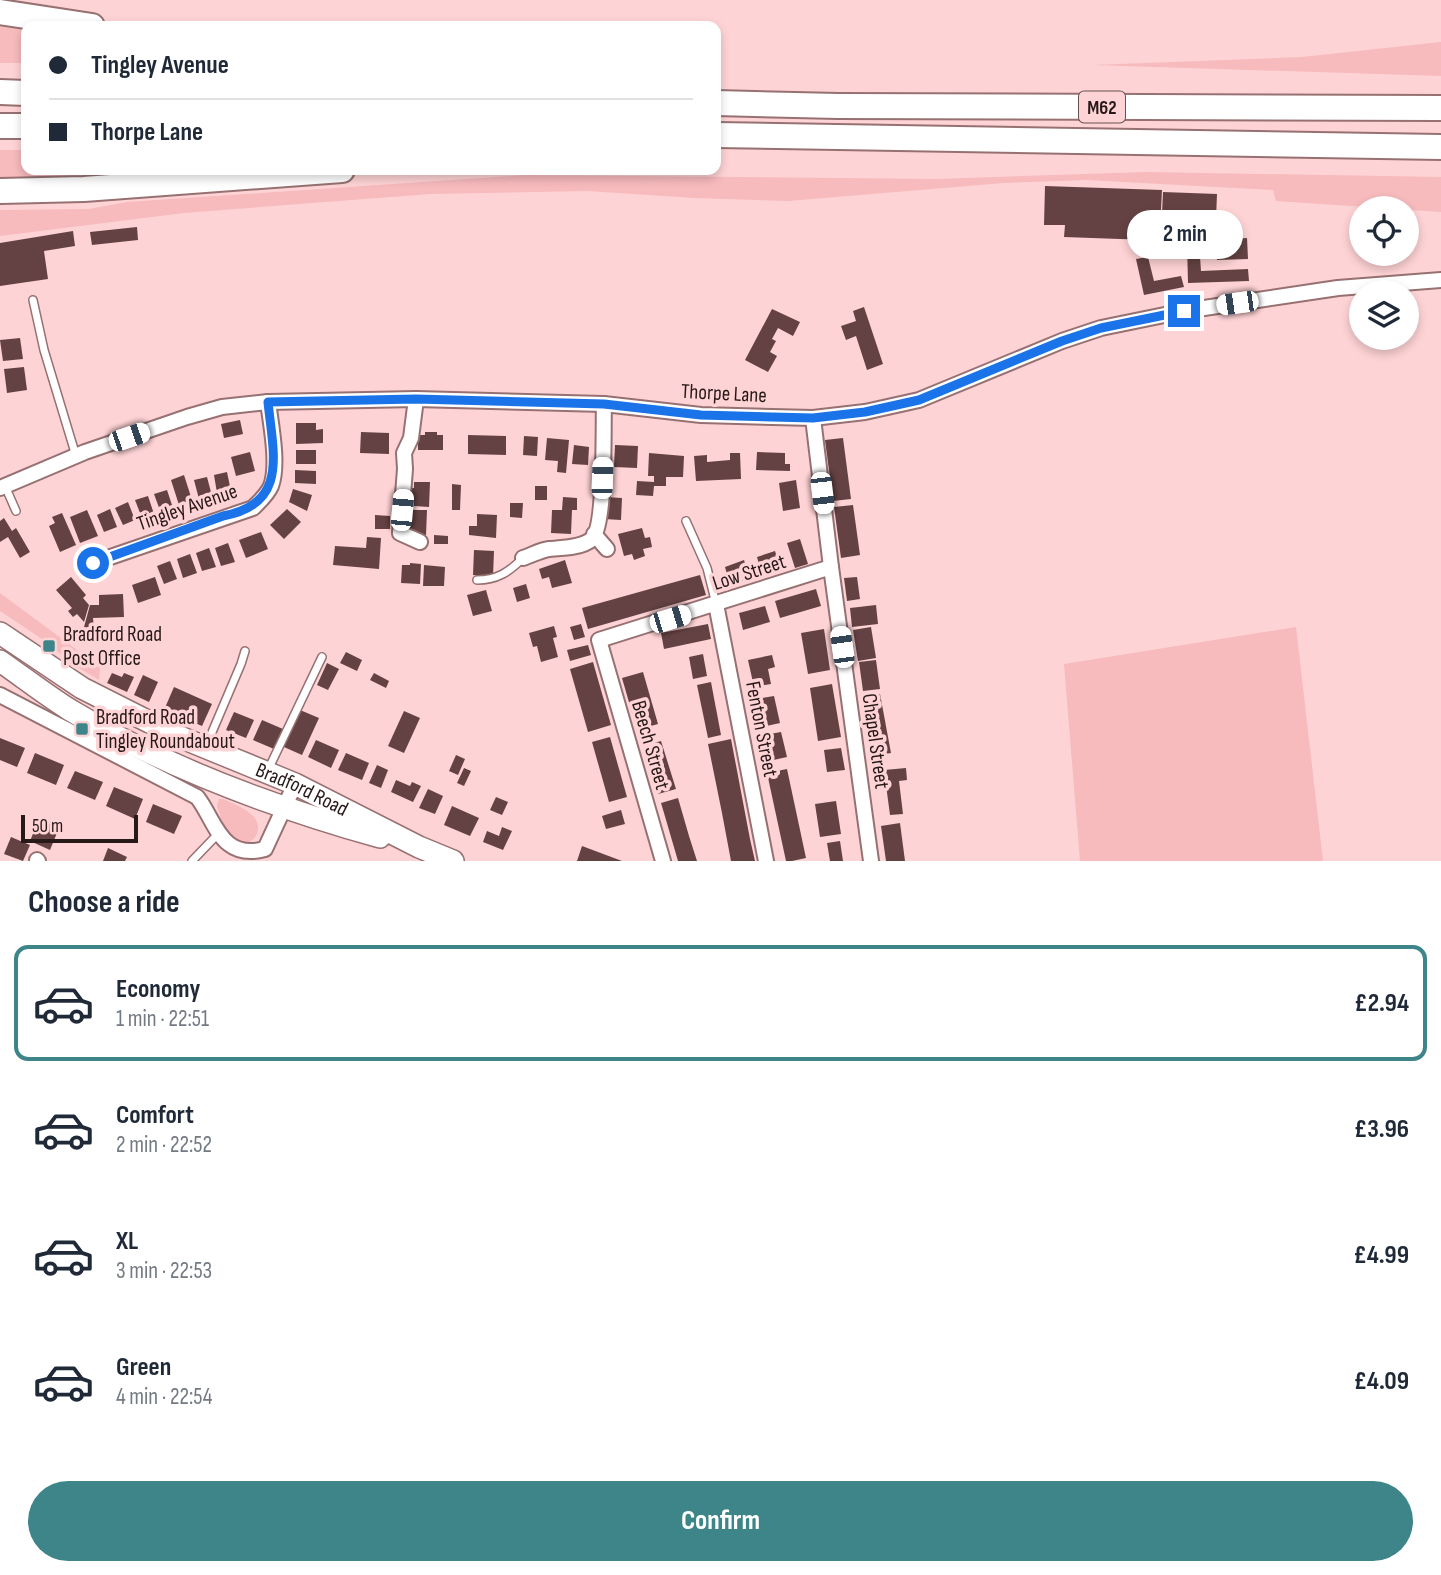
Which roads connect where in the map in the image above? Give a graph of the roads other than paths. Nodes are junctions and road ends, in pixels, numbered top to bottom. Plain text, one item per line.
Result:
1 (0, 12) edge
2 (59, 21) edge
3 (0, 92) edge
4 (21, 93) edge
5 (721, 97) edge
6 (721, 103) edge
7 (764, 104) junction
8 (1441, 108) edge
9 (0, 126) edge
10 (21, 126) edge
11 (724, 137) edge
12 (1441, 147) edge
13 (274, 175) edge
14 (0, 191) edge
15 (1441, 280) edge
16 (33, 300) dead end
17 (416, 399) junction
18 (268, 402) junction
19 (604, 404) junction
20 (813, 418) junction
21 (76, 456) junction
22 (2, 487) edge
23 (16, 511) dead end
24 (686, 521) dead end
25 (594, 534) junction
26 (420, 542) dead end
27 (607, 549) dead end
28 (109, 556) junction
29 (523, 558) joint
30 (93, 563) dead end
31 (831, 567) junction
32 (114, 572) dead end
33 (477, 580) dead end
34 (716, 604) junction
35 (0, 633) edge
36 (599, 640) joint
37 (245, 651) dead end
38 (322, 657) dead end
39 (0, 661) edge
40 (0, 695) edge
41 (205, 748) junction
42 (267, 773) junction
43 (295, 785) junction
44 (285, 809) junction
45 (216, 836) junction
46 (419, 847) junction
47 (192, 861) edge
48 (453, 861) edge
49 (663, 861) edge
50 (766, 861) edge
51 (871, 861) edge

1 - 2 highway
3 - 4 highway
5 - 7 highway, M62
6 - 7 highway, M62
7 - 8 highway, M62
9 - 10 highway
11 - 12 highway, M62
13 - 14 highway
15 - 20 street, Thorpe Lane
16 - 21 lane
17 - 18 street, Thorpe Lane
17 - 19 street, Thorpe Lane
17 - 26 street
18 - 21 street, Thorpe Lane
18 - 28 street, Tingley Avenue
19 - 20 street, Thorpe Lane
19 - 25 street
20 - 31 street, Chapel Street
21 - 22 street, Thorpe Lane
22 - 23 lane
24 - 34 lane
25 - 27 street
25 - 29 street
28 - 30 street, Tingley Avenue
28 - 32 street
29 - 33 lane
31 - 34 street, Low Street
31 - 51 street, Chapel Street
34 - 36 street, Low Street
34 - 50 street, Fenton Street
35 - 41 main road, Bradford Road
36 - 49 street, Beech Street
37 - 41 lane
38 - 42 lane
39 - 44 main road, Bradford Road
40 - 45 street
41 - 42 main road, Bradford Road
42 - 43 main road, Bradford Road
43 - 44 street
43 - 46 main road, Bradford Road
44 - 45 street, Bradford Road
44 - 46 main road, Bradford Road
45 - 47 lane
46 - 48 main road, Bradford Road

